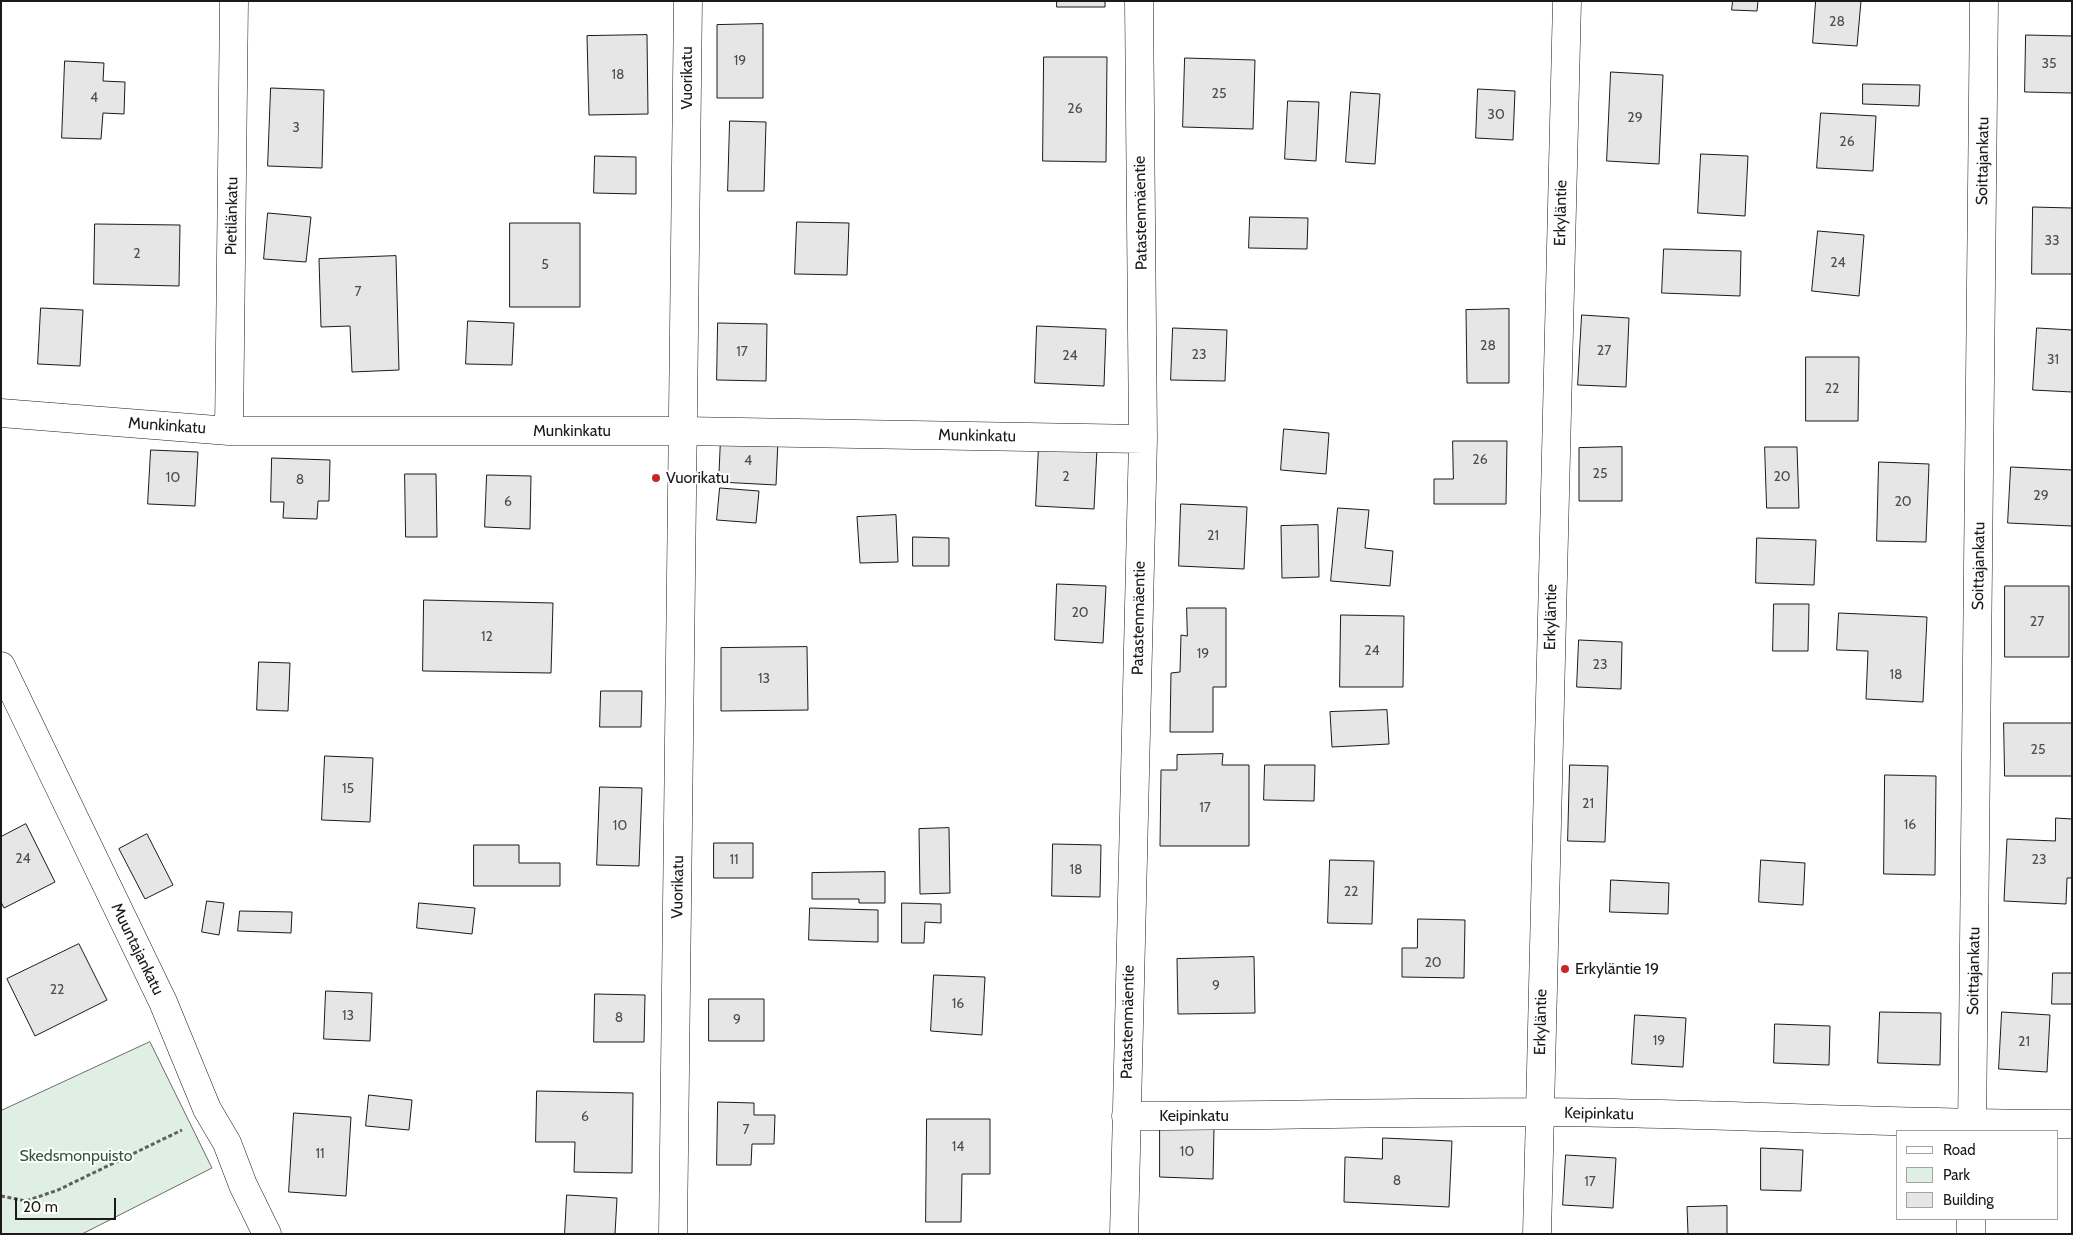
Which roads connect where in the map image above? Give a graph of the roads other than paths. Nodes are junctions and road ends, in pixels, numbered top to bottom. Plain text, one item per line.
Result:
1 (234, 1) edge
2 (688, 1) edge
3 (1139, 1) edge
4 (1567, 1) edge
5 (1984, 1) edge
6 (1, 413) edge
7 (229, 431) junction
8 (684, 431) junction
9 (1143, 439) junction
10 (1, 666) edge
11 (1539, 1112) junction
12 (1126, 1116) junction
13 (2072, 1124) edge
14 (1972, 1128) edge
15 (1971, 1220) edge
16 (266, 1234) edge
17 (673, 1234) edge
18 (1124, 1234) edge
19 (1537, 1234) edge
20 (1971, 1234) edge

1 - 7 street, Pietilänkatu
2 - 8 street, Vuorikatu
3 - 9 street, Patastenmäentie
4 - 11 street, Erkyläntie
5 - 14 street, Soittajankatu
6 - 7 street, Munkinkatu
7 - 8 street, Munkinkatu
8 - 9 street, Munkinkatu
8 - 17 street, Vuorikatu
9 - 12 street, Patastenmäentie
10 - 16 street, Muuntajankatu
11 - 12 street, Keipinkatu
11 - 14 street, Keipinkatu
11 - 19 street, Erkyläntie
12 - 18 street, Patastenmäentie
13 - 14 street, Keipinkatu
15 - 20 street

